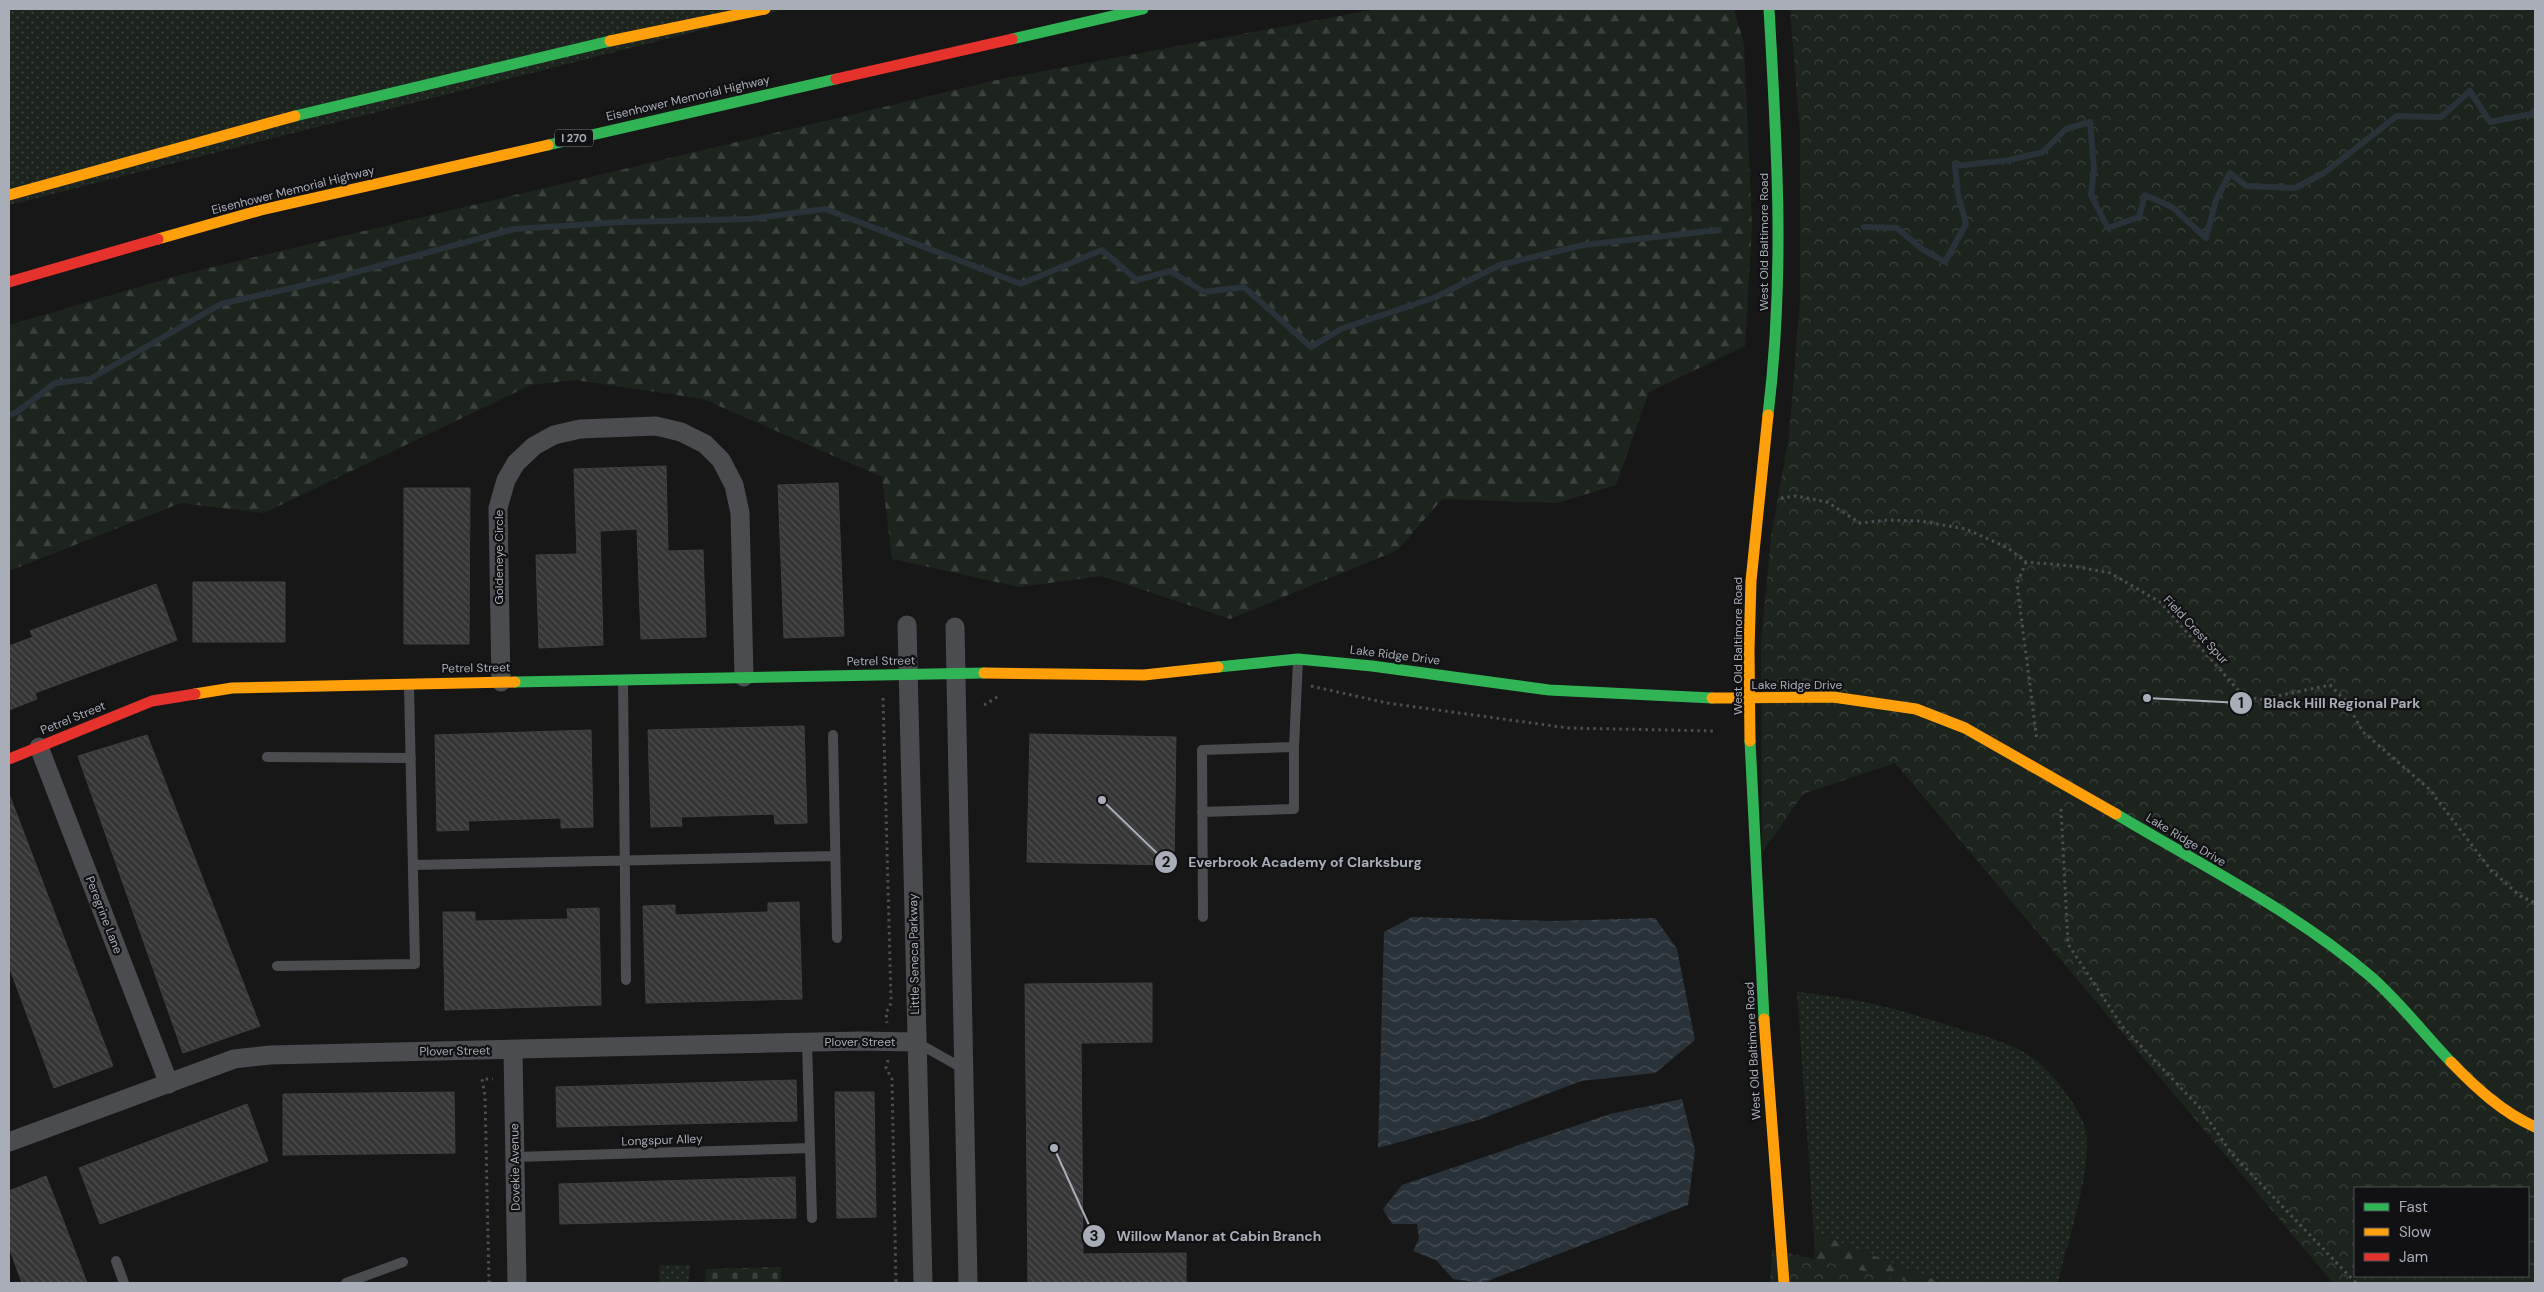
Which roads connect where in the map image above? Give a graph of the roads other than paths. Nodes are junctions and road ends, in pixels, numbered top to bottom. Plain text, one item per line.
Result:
1 (765, 9) edge
2 (1143, 9) edge
3 (1769, 9) edge
4 (9, 195) edge
5 (9, 282) edge
6 (907, 625) dead end
7 (955, 627) dead end
8 (1298, 659) junction
9 (956, 673) junction
10 (908, 674) junction
11 (744, 677) junction
12 (622, 679) junction
13 (501, 682) junction
14 (409, 684) junction
15 (1751, 698) junction
16 (833, 735) dead end
17 (38, 747) junction
18 (1294, 748) junction
19 (267, 757) dead end
20 (411, 758) junction
21 (9, 759) edge
22 (1202, 812) junction
23 (836, 856) junction
24 (625, 861) junction
25 (413, 865) junction
26 (1204, 917) dead end
27 (837, 938) dead end
28 (277, 966) dead end
29 (626, 980) dead end
30 (807, 1042) junction
31 (916, 1042) junction
32 (513, 1050) junction
33 (962, 1068) junction
34 (168, 1084) junction
35 (2535, 1127) edge
36 (9, 1142) edge
37 (810, 1148) junction
38 (515, 1157) junction
39 (812, 1218) dead end
40 (116, 1261) dead end
41 (403, 1262) dead end
42 (124, 1283) edge
43 (346, 1283) edge
44 (517, 1283) edge
45 (924, 1283) edge
46 (968, 1283) edge
47 (1784, 1283) edge

1 - 4 main road
2 - 5 main road, Eisenhower Memorial Highway / I 270
3 - 15 main road, West Old Baltimore Road
6 - 10 street, Little Seneca Parkway
7 - 9 street
8 - 9 main road, Lake Ridge Drive
8 - 15 main road, Lake Ridge Drive
8 - 18 lane
9 - 10 main road, Petrel Street
9 - 33 street
10 - 11 main road, Petrel Street
10 - 31 street, Little Seneca Parkway
11 - 12 main road, Petrel Street
11 - 13 street, Goldeneye Circle
12 - 13 main road, Petrel Street
12 - 24 lane
13 - 14 main road, Petrel Street
14 - 17 main road, Petrel Street
14 - 20 lane
15 - 35 main road, Lake Ridge Drive
15 - 47 main road, West Old Baltimore Road
16 - 23 lane
17 - 21 main road, Petrel Street
17 - 34 street, Peregrine Lane
18 - 22 lane
18 - 22 lane
19 - 20 lane
20 - 25 lane
22 - 26 lane
23 - 24 lane
23 - 27 lane
24 - 25 lane
24 - 29 lane
25 - 28 lane
30 - 31 street, Plover Street
30 - 32 street, Plover Street
30 - 37 lane
31 - 33 lane
31 - 45 street, Little Seneca Parkway
32 - 34 street, Plover Street
32 - 38 street, Dovekie Avenue
33 - 46 street
34 - 36 street, Plover Street
37 - 38 lane, Longspur Alley
37 - 39 lane
38 - 44 street, Dovekie Avenue
40 - 42 lane
41 - 43 lane

